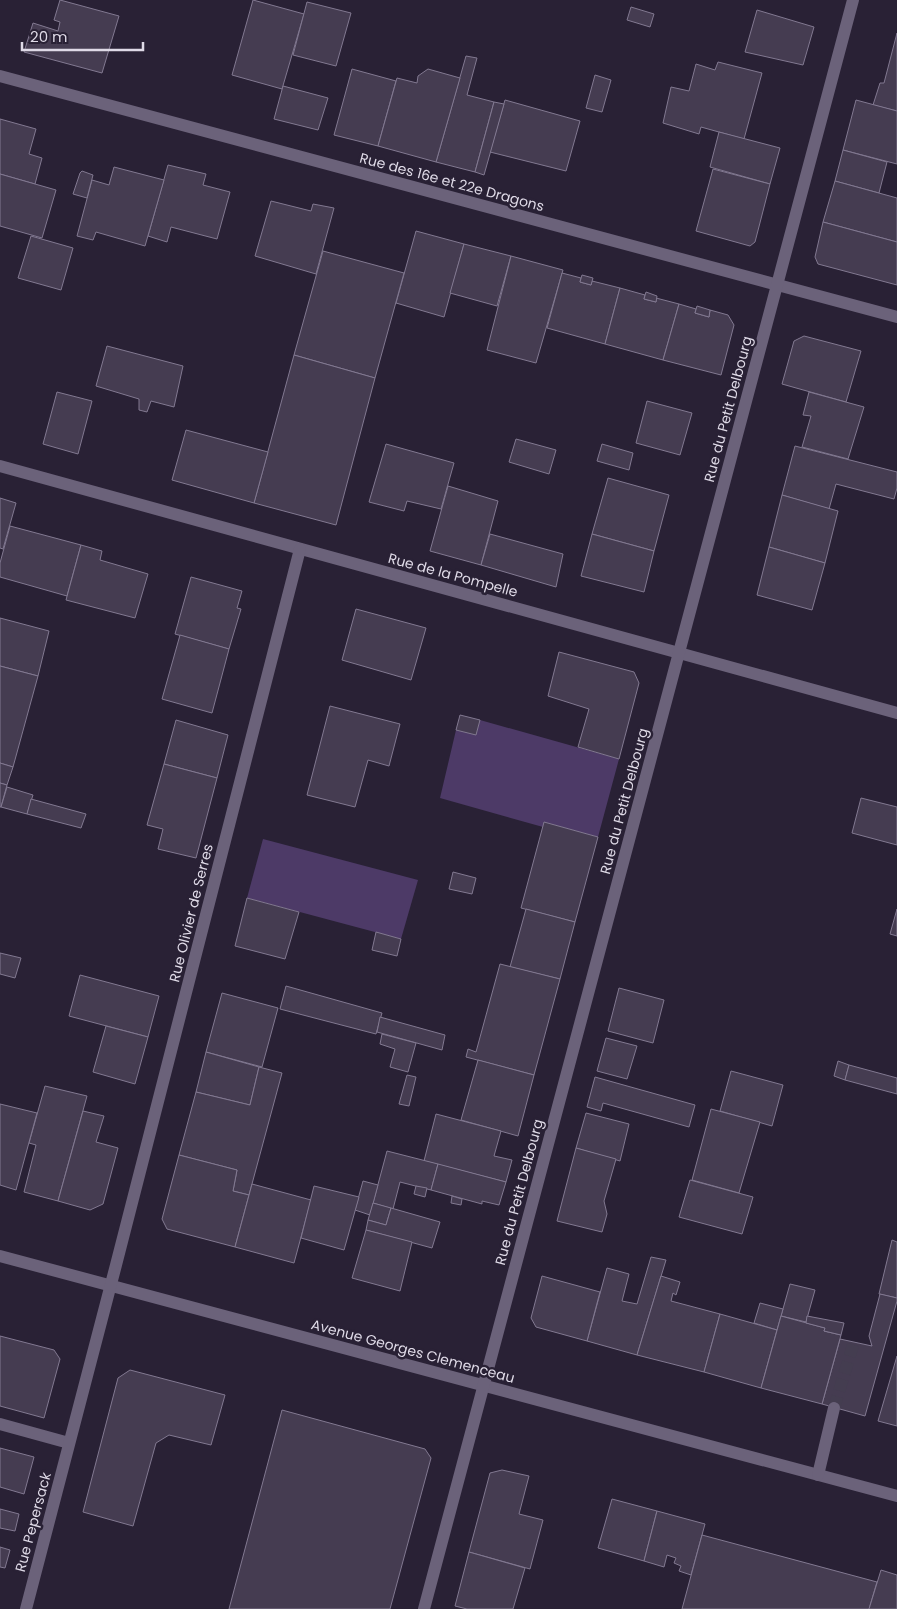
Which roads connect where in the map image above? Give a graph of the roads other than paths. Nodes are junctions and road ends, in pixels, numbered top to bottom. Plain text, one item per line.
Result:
1 (853, 0) edge
2 (0, 76) edge
3 (777, 285) junction
4 (897, 317) edge
5 (0, 466) edge
6 (300, 549) junction
7 (679, 653) junction
8 (897, 713) edge
9 (0, 1256) edge
10 (111, 1286) junction
11 (483, 1385) junction
12 (834, 1408) tunnel mouth
13 (0, 1424) edge
14 (70, 1443) junction
15 (818, 1475) junction
16 (897, 1496) edge
17 (26, 1609) edge
18 (424, 1609) edge

1 - 3 street, Rue du Petit Delbourg
2 - 3 street, Rue des 16e et 22e Dragons
3 - 4 street, Rue des 16e et 22e Dragons
3 - 7 street, Rue du Petit Delbourg
5 - 6 street, Rue de la Pompelle
6 - 7 street, Rue de la Pompelle
6 - 10 street, Rue Olivier de Serres
7 - 8 street, Rue de la Pompelle
7 - 11 street, Rue du Petit Delbourg
9 - 10 street, Avenue Georges Clemenceau
10 - 11 street, Avenue Georges Clemenceau
10 - 14 street, Rue Pepersack
11 - 15 street, Avenue Georges Clemenceau
11 - 18 street, Rue du Petit Delbourg
12 - 15 street
13 - 14 street
14 - 17 street, Rue Pepersack
15 - 16 street, Avenue Georges Clemenceau

